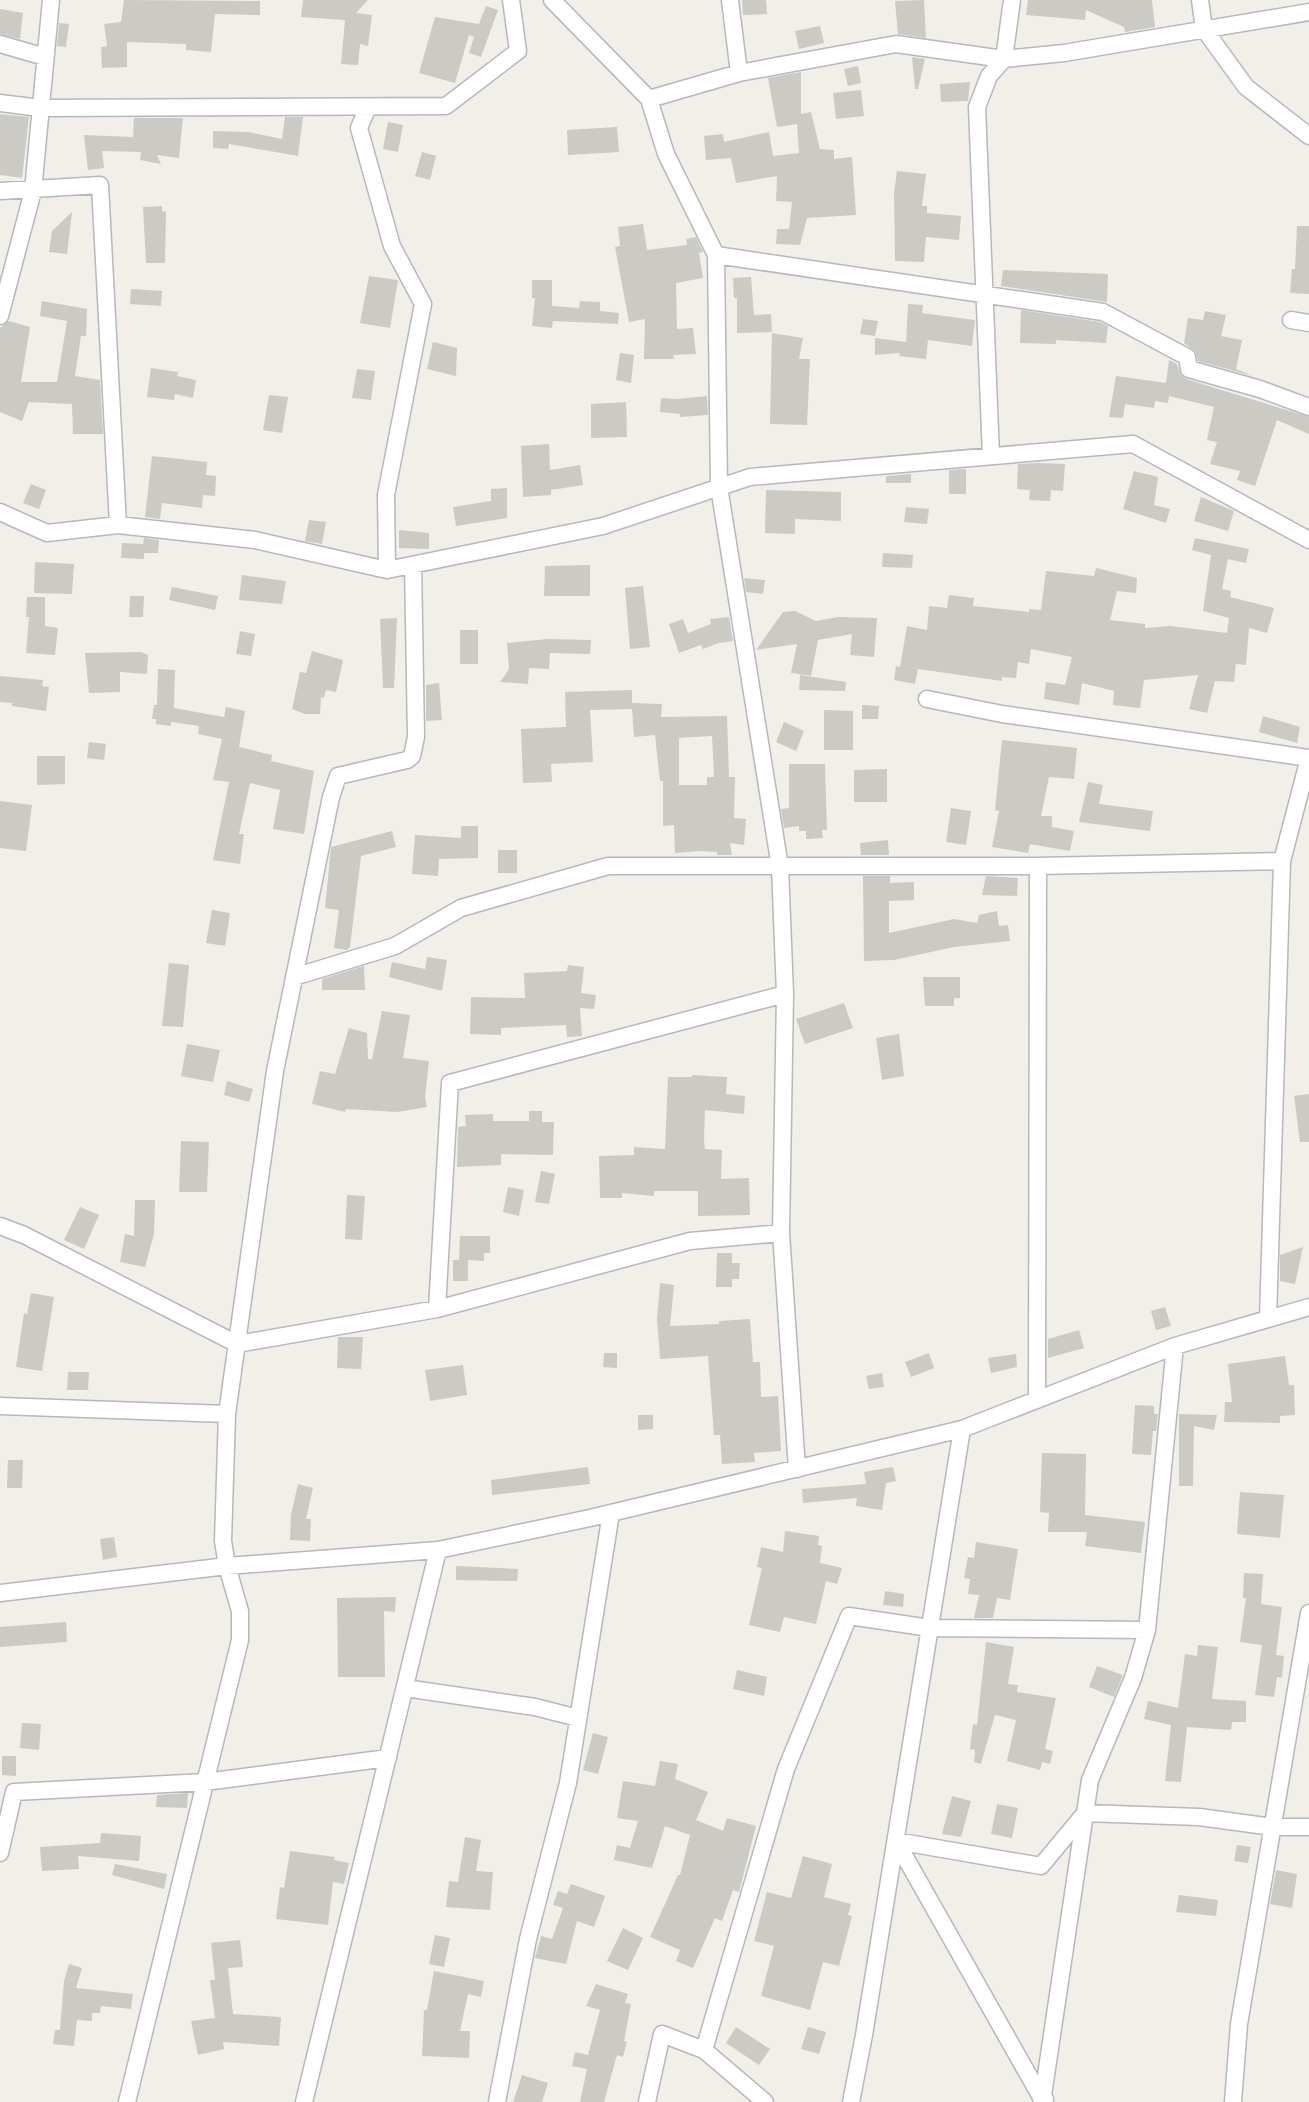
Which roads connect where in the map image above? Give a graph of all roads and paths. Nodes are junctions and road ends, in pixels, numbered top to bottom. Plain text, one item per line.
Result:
1 (51, 0) edge
2 (511, 0) edge
3 (552, 0) edge
4 (730, 0) edge
5 (1012, 0) edge
6 (1200, 0) edge
7 (1309, 12) edge
8 (1204, 29) junction
9 (0, 44) edge
10 (45, 57) junction
11 (1004, 59) junction
12 (739, 73) junction
13 (649, 99) junction
14 (0, 103) edge
15 (368, 107) junction
16 (40, 108) junction
17 (1309, 136) edge
18 (33, 190) junction
19 (0, 191) edge
20 (716, 255) junction
21 (985, 297) junction
22 (0, 316) edge
23 (1291, 320) dead end
24 (1309, 323) edge
25 (1309, 407) edge
26 (991, 456) junction
27 (719, 487) junction
28 (0, 512) edge
29 (118, 525) junction
30 (1309, 540) edge
31 (413, 565) junction
32 (387, 570) junction
33 (927, 699) dead end
34 (1309, 758) edge
35 (1282, 861) junction
36 (1038, 866) junction
37 (780, 867) junction
38 (294, 977) junction
39 (784, 994) junction
40 (0, 1226) edge
41 (781, 1233) junction
42 (1309, 1307) edge
43 (437, 1309) junction
44 (1268, 1319) junction
45 (237, 1344) junction
46 (1175, 1346) junction
47 (1037, 1400) junction
48 (0, 1406) edge
49 (227, 1414) junction
50 (962, 1429) junction
51 (796, 1469) junction
52 (611, 1513) junction
53 (438, 1550) junction
54 (227, 1566) junction
55 (0, 1593) edge
56 (1309, 1613) edge
57 (930, 1628) junction
58 (1147, 1630) junction
59 (405, 1688) junction
60 (578, 1718) junction
61 (388, 1758) junction
62 (205, 1782) junction
63 (7, 1792) edge
64 (1085, 1814) junction
65 (1273, 1827) junction
66 (1309, 1827) edge
67 (896, 1842) junction
68 (0, 1853) edge
69 (704, 2050) junction
70 (1044, 2100) edge
71 (127, 2102) edge
72 (304, 2102) edge
73 (497, 2102) edge
74 (647, 2102) edge
75 (765, 2102) edge
76 (851, 2102) edge
77 (1233, 2102) edge

1 - 10 street
2 - 15 street
3 - 13 street
4 - 12 street
5 - 11 street
6 - 8 street
7 - 8 street
8 - 11 street
8 - 17 street
9 - 10 street
10 - 16 street
11 - 12 street
11 - 21 street
12 - 13 street
13 - 20 street
14 - 16 street
15 - 16 street
15 - 32 street
16 - 18 street
18 - 19 street
18 - 22 street
18 - 29 street
20 - 21 street
20 - 27 street
21 - 25 street
21 - 26 street
23 - 24 street
26 - 27 street
26 - 30 street
27 - 31 street
27 - 37 street
28 - 29 street
29 - 32 street
31 - 32 street
31 - 38 street
33 - 34 street
34 - 35 street
35 - 36 street
35 - 44 street
36 - 37 street
36 - 47 street
37 - 38 street
37 - 39 street
38 - 45 street
39 - 41 street
39 - 43 street
40 - 45 street
41 - 43 street
41 - 51 street
42 - 44 street
43 - 45 street
44 - 46 street
45 - 49 street
46 - 47 street
46 - 58 street
47 - 50 street
48 - 49 street
49 - 54 street
50 - 51 street
50 - 57 street
51 - 52 street
52 - 53 street
52 - 60 street
53 - 54 street
53 - 59 street
54 - 55 street
54 - 62 street
56 - 65 street
57 - 58 street
57 - 67 street
57 - 69 street
58 - 64 street
59 - 60 street
59 - 61 street
60 - 73 street
61 - 62 street
61 - 72 street
62 - 63 street
62 - 71 street
63 - 68 street
64 - 65 street
64 - 67 street
64 - 70 street
65 - 66 street
65 - 77 street
67 - 70 street
67 - 76 street
69 - 74 street
69 - 75 street

